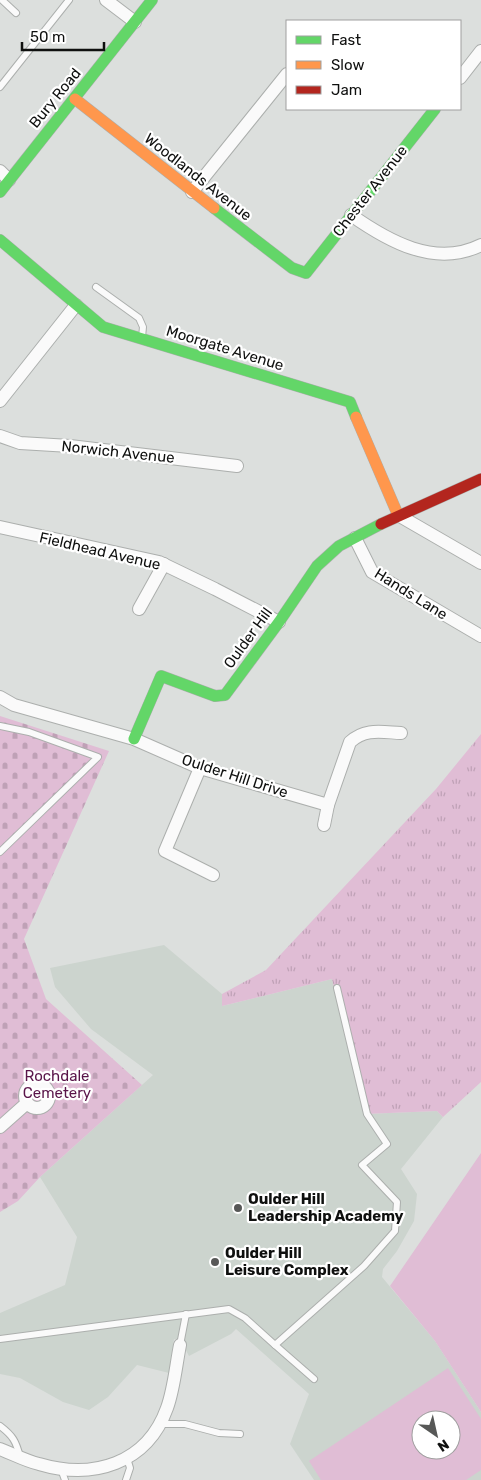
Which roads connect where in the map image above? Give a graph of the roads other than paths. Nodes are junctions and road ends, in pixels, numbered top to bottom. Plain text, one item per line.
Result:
1 (2, 0) edge
2 (69, 0) edge
3 (106, 0) edge
4 (152, 0) edge
5 (16, 13) dead end
6 (135, 22) junction
7 (481, 51) edge
8 (286, 75) edge
9 (461, 77) edge
10 (0, 87) edge
11 (75, 99) junction
12 (434, 110) edge
13 (5, 175) edge
14 (0, 192) edge
15 (192, 192) junction
16 (351, 215) junction
17 (0, 240) edge
18 (481, 246) edge
19 (306, 273) joint
20 (96, 287) dead end
21 (76, 305) junction
22 (142, 338) junction
23 (0, 401) edge
24 (0, 436) edge
25 (237, 466) dead end
26 (481, 479) edge
27 (398, 515) junction
28 (0, 527) edge
29 (355, 538) junction
30 (481, 563) edge
31 (164, 564) junction
32 (139, 609) dead end
33 (278, 622) junction
34 (481, 636) edge
35 (0, 697) edge
36 (0, 726) edge
37 (400, 734) dead end
38 (134, 739) junction
39 (200, 768) junction
40 (328, 805) junction
41 (324, 825) dead end
42 (0, 852) edge
43 (213, 875) dead end
44 (337, 988) dead end
45 (27, 1103) dead end
46 (0, 1127) edge
47 (186, 1314) junction
48 (0, 1340) edge
49 (180, 1345) joint
50 (275, 1345) junction
51 (314, 1379) dead end
52 (160, 1424) junction
53 (0, 1426) edge
54 (240, 1434) dead end
55 (0, 1449) edge
56 (20, 1457) junction
57 (127, 1458) junction
58 (63, 1474) edge
59 (97, 1475) edge
60 (126, 1480) edge

1 - 5 lane
2 - 10 lane
3 - 6 street
4 - 6 street, Bury Road
6 - 11 street, Bury Road
7 - 9 street
8 - 15 street
11 - 13 street, Bury Road
11 - 15 street, Woodlands Avenue
12 - 16 street, Chester Avenue
13 - 14 street, Bury Road
15 - 19 street, Woodlands Avenue
16 - 18 street
16 - 19 street, Chester Avenue
17 - 21 street, Moorgate Avenue
20 - 22 lane
21 - 22 street, Moorgate Avenue
21 - 23 street
22 - 27 street, Moorgate Avenue
24 - 25 street, Norwich Avenue
26 - 27 street, Oulder Hill
27 - 29 street, Oulder Hill
27 - 30 street
28 - 31 street, Fieldhead Avenue
29 - 33 street, Oulder Hill
29 - 34 street, Hands Lane
31 - 32 street
31 - 33 street, Fieldhead Avenue
33 - 38 street, Oulder Hill
35 - 38 street, Oulder Hill Drive
36 - 42 lane
37 - 40 street
38 - 39 street, Oulder Hill Drive
39 - 40 street, Oulder Hill Drive
39 - 43 street
40 - 41 street
44 - 50 lane
45 - 46 street
47 - 48 lane
47 - 49 lane
47 - 50 lane
49 - 52 street
50 - 51 lane
52 - 54 lane
52 - 57 street
53 - 56 lane
55 - 56 street
56 - 58 street
57 - 59 street
57 - 60 lane
58 - 59 street

